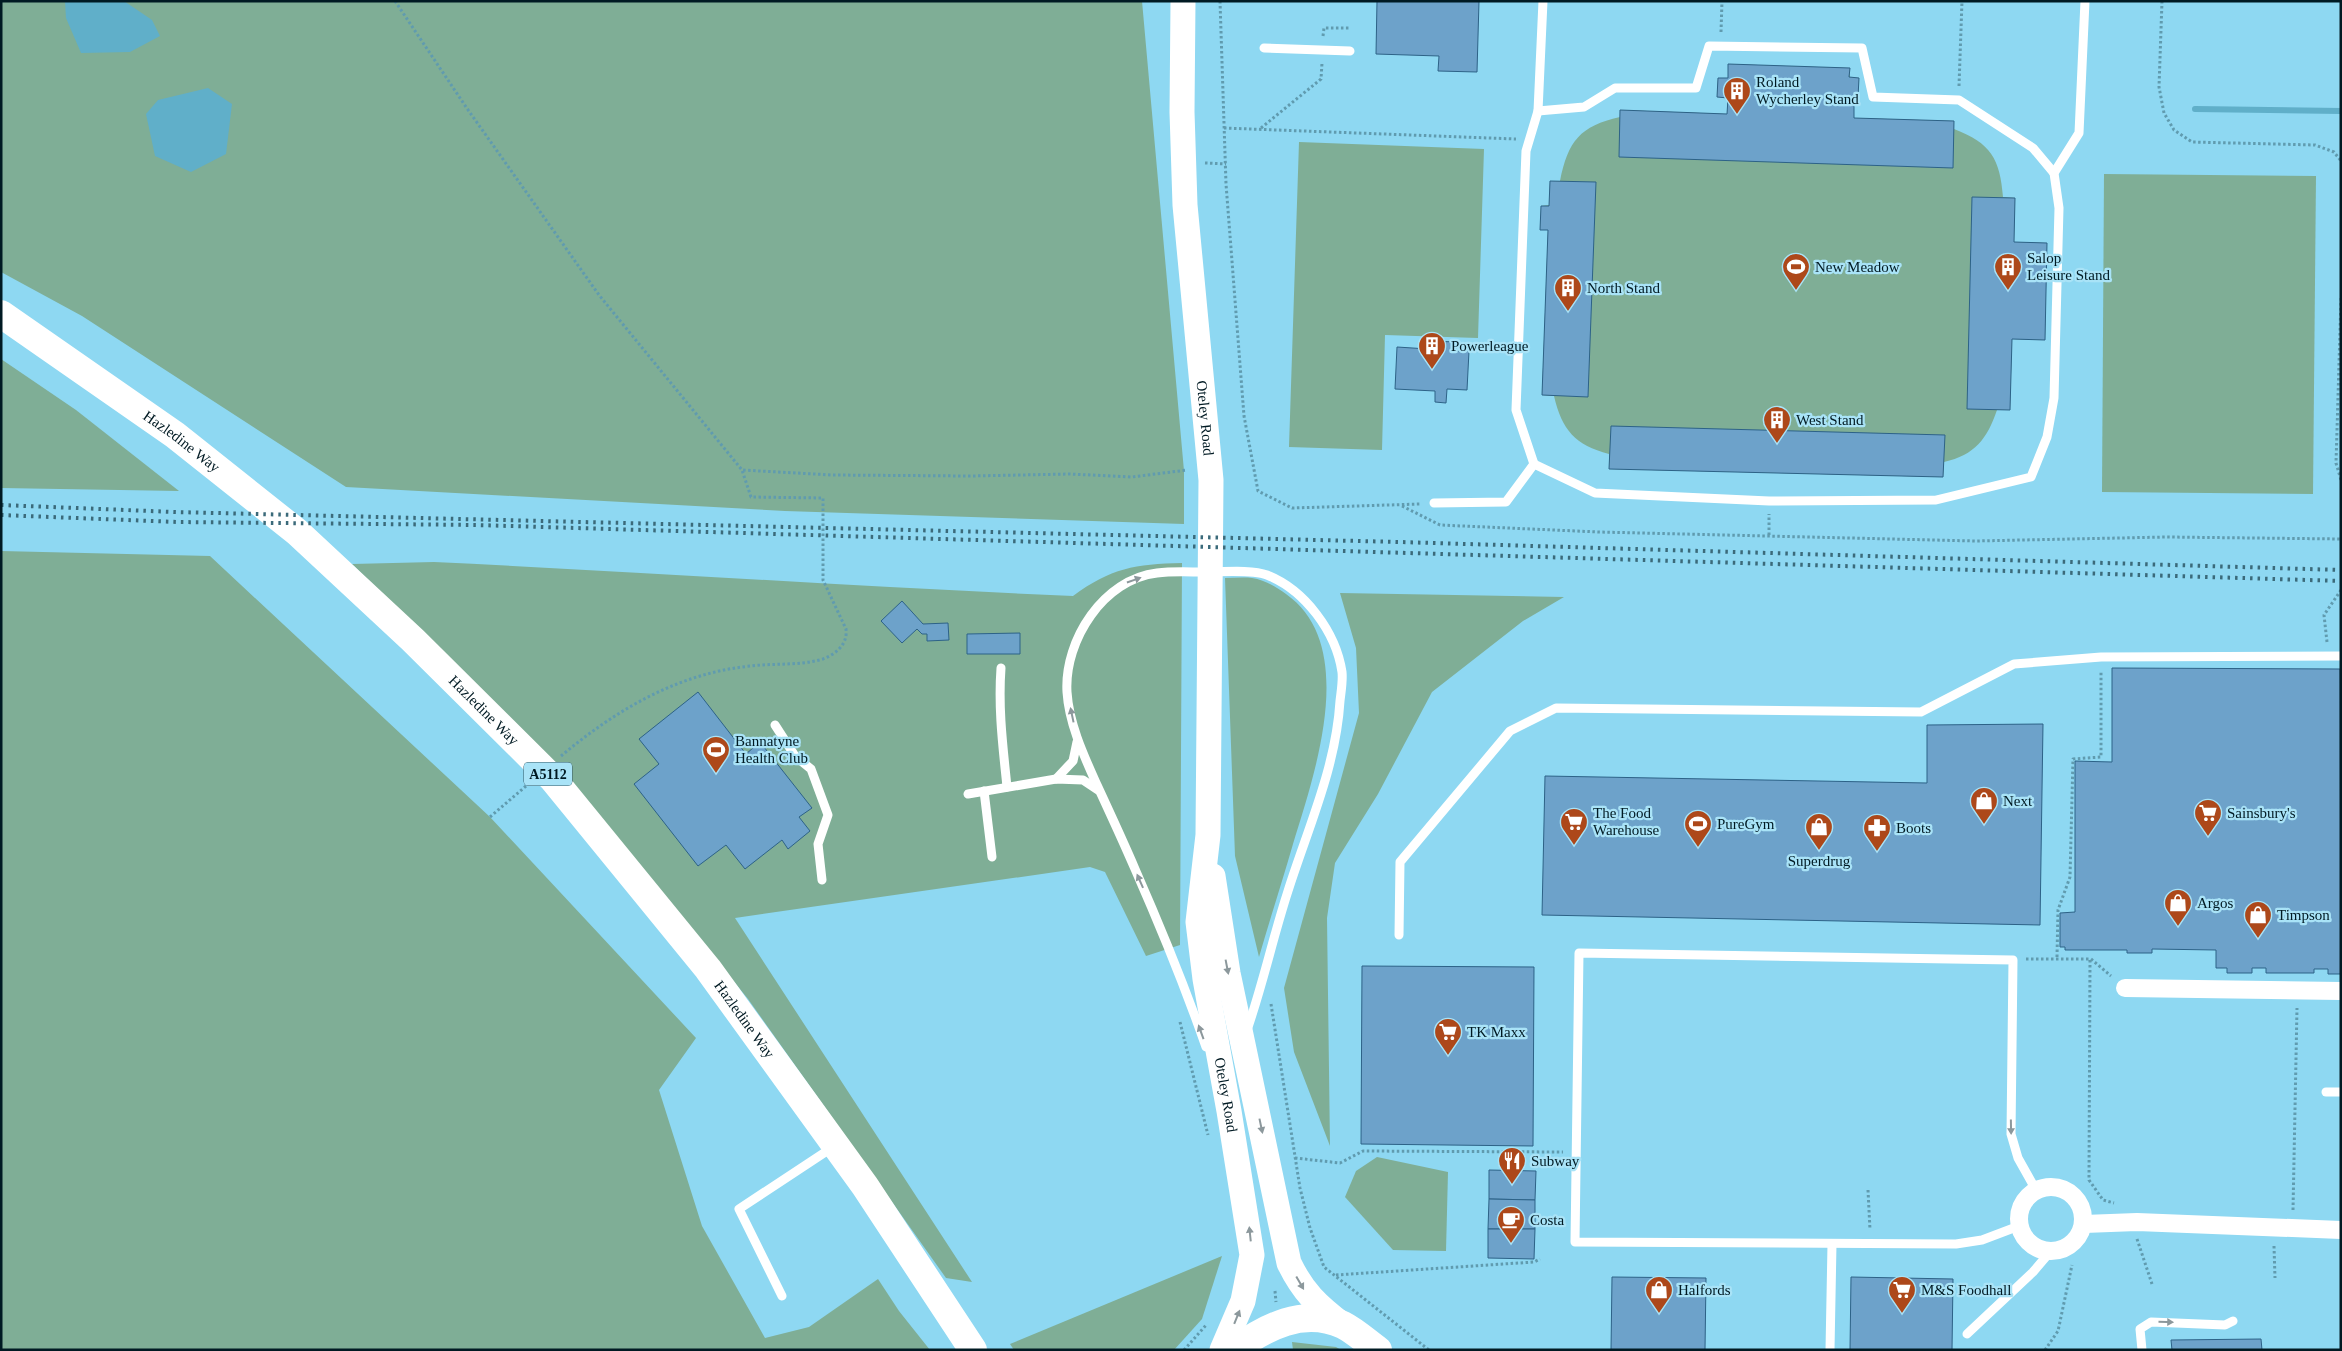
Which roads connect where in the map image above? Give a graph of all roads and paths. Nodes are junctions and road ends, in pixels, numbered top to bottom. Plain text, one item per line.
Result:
1 (395, 1) edge
2 (1183, 1) edge
3 (1220, 1) edge
4 (1543, 1) edge
5 (1722, 1) edge
6 (1962, 1) edge
7 (2084, 1) edge
8 (2162, 1) edge
9 (1350, 28) dead end
10 (1721, 32) dead end
11 (1264, 48) dead end
12 (1323, 50) junction
13 (1350, 50) dead end
14 (1959, 100) junction
15 (1538, 111) junction
16 (1224, 128) junction
17 (1260, 128) junction
18 (1530, 140) junction
19 (2341, 161) edge
20 (1211, 163) dead end
21 (1226, 164) junction
22 (2054, 173) junction
23 (2341, 298) edge
24 (1, 314) edge
25 (1534, 464) junction
26 (742, 470) junction
27 (1184, 471) dead end
28 (2341, 480) edge
29 (1770, 501) junction
30 (1434, 503) joint
31 (1402, 506) junction
32 (1769, 535) junction
33 (2341, 539) edge
34 (2341, 590) edge
35 (2328, 656) junction
36 (2341, 656) edge
37 (2101, 657) junction
38 (1000, 668) dead end
39 (775, 725) dead end
40 (592, 730) dead end
41 (1078, 737) junction
42 (1056, 779) junction
43 (522, 783) dead end
44 (1008, 787) junction
45 (528, 790) dead end
46 (984, 791) junction
47 (1100, 791) junction
48 (968, 794) dead end
49 (1208, 835) junction
50 (992, 857) dead end
51 (822, 880) dead end
52 (1399, 935) dead end
53 (2057, 958) junction
54 (2090, 959) junction
55 (2013, 960) junction
56 (2124, 988) joint
57 (2297, 990) junction
58 (2341, 991) edge
59 (1271, 1003) dead end
60 (1179, 1018) dead end
61 (1243, 1040) junction
62 (2326, 1092) dead end
63 (2341, 1092) edge
64 (1230, 1111) junction
65 (1210, 1142) dead end
66 (835, 1145) junction
67 (1576, 1152) junction
68 (1295, 1158) junction
69 (1868, 1190) dead end
70 (2036, 1190) junction
71 (2137, 1222) junction
72 (2084, 1224) junction
73 (2019, 1226) junction
74 (2293, 1227) junction
75 (2341, 1230) edge
76 (2274, 1243) dead end
77 (1832, 1244) junction
78 (1870, 1245) junction
79 (2050, 1252) junction
80 (1540, 1259) dead end
81 (2072, 1265) dead end
82 (1324, 1266) junction
83 (1320, 1268) dead end
84 (1335, 1275) junction
85 (2275, 1278) dead end
86 (2152, 1284) dead end
87 (782, 1296) dead end
88 (2233, 1321) dead end
89 (1343, 1325) junction
90 (1967, 1334) dead end
91 (973, 1350) edge
92 (1222, 1350) edge
93 (1234, 1350) edge
94 (1378, 1350) edge
95 (1429, 1350) edge
96 (1830, 1350) edge
97 (2045, 1350) edge
98 (2142, 1350) edge

1 - 26 path
2 - 49 main road, Oteley Road
3 - 16 path
4 - 15 lane
5 - 10 path
6 - 14 path
7 - 22 lane
8 - 19 path
9 - 12 path
11 - 12 lane
12 - 13 lane
12 - 17 path
14 - 15 lane
14 - 22 lane
15 - 18 lane
16 - 17 path
16 - 21 path
17 - 18 path
18 - 25 lane
20 - 21 path
21 - 31 path
22 - 29 lane
23 - 28 path
24 - 66 main road, Hazledine Way / A5112
25 - 29 lane
25 - 30 lane
26 - 27 path
26 - 40 path
29 - 32 path
30 - 31 path
31 - 32 path
32 - 33 path
34 - 35 path
35 - 36 lane
35 - 37 lane
37 - 52 lane
37 - 53 path
38 - 44 lane
39 - 51 lane
41 - 42 lane
41 - 47 lane
41 -> 61 lane
42 - 44 lane
42 - 47 lane
43 - 45 path
44 - 46 lane
46 - 48 lane
46 - 50 lane
64 -> 47 lane
49 -> 61 main road, Oteley Road
49 - 64 main road, Oteley Road
53 - 54 path
53 - 55 path
54 - 56 path
54 - 71 path
55 - 67 lane
55 -> 70 lane
56 - 57 street
57 - 58 street
57 - 74 path
59 - 68 path
60 - 65 path
61 -> 89 main road, Oteley Road
62 - 63 lane
92 -> 64 main road, Oteley Road
66 - 87 lane
66 - 91 main road, Hazledine Way / A5112
67 - 68 path
67 - 77 lane
68 - 82 path
69 - 78 path
70 - 72 street
70 - 73 street
71 - 72 street
71 - 74 street
71 - 86 path
72 - 79 street
73 - 78 lane
73 - 79 street
74 - 75 street
76 - 85 path
77 - 78 lane
77 - 96 lane
79 - 90 lane
80 - 84 path
81 - 97 path
82 - 83 path
82 - 84 path
84 - 95 path
98 -> 88 lane
89 - 93 main road
89 - 94 main road

